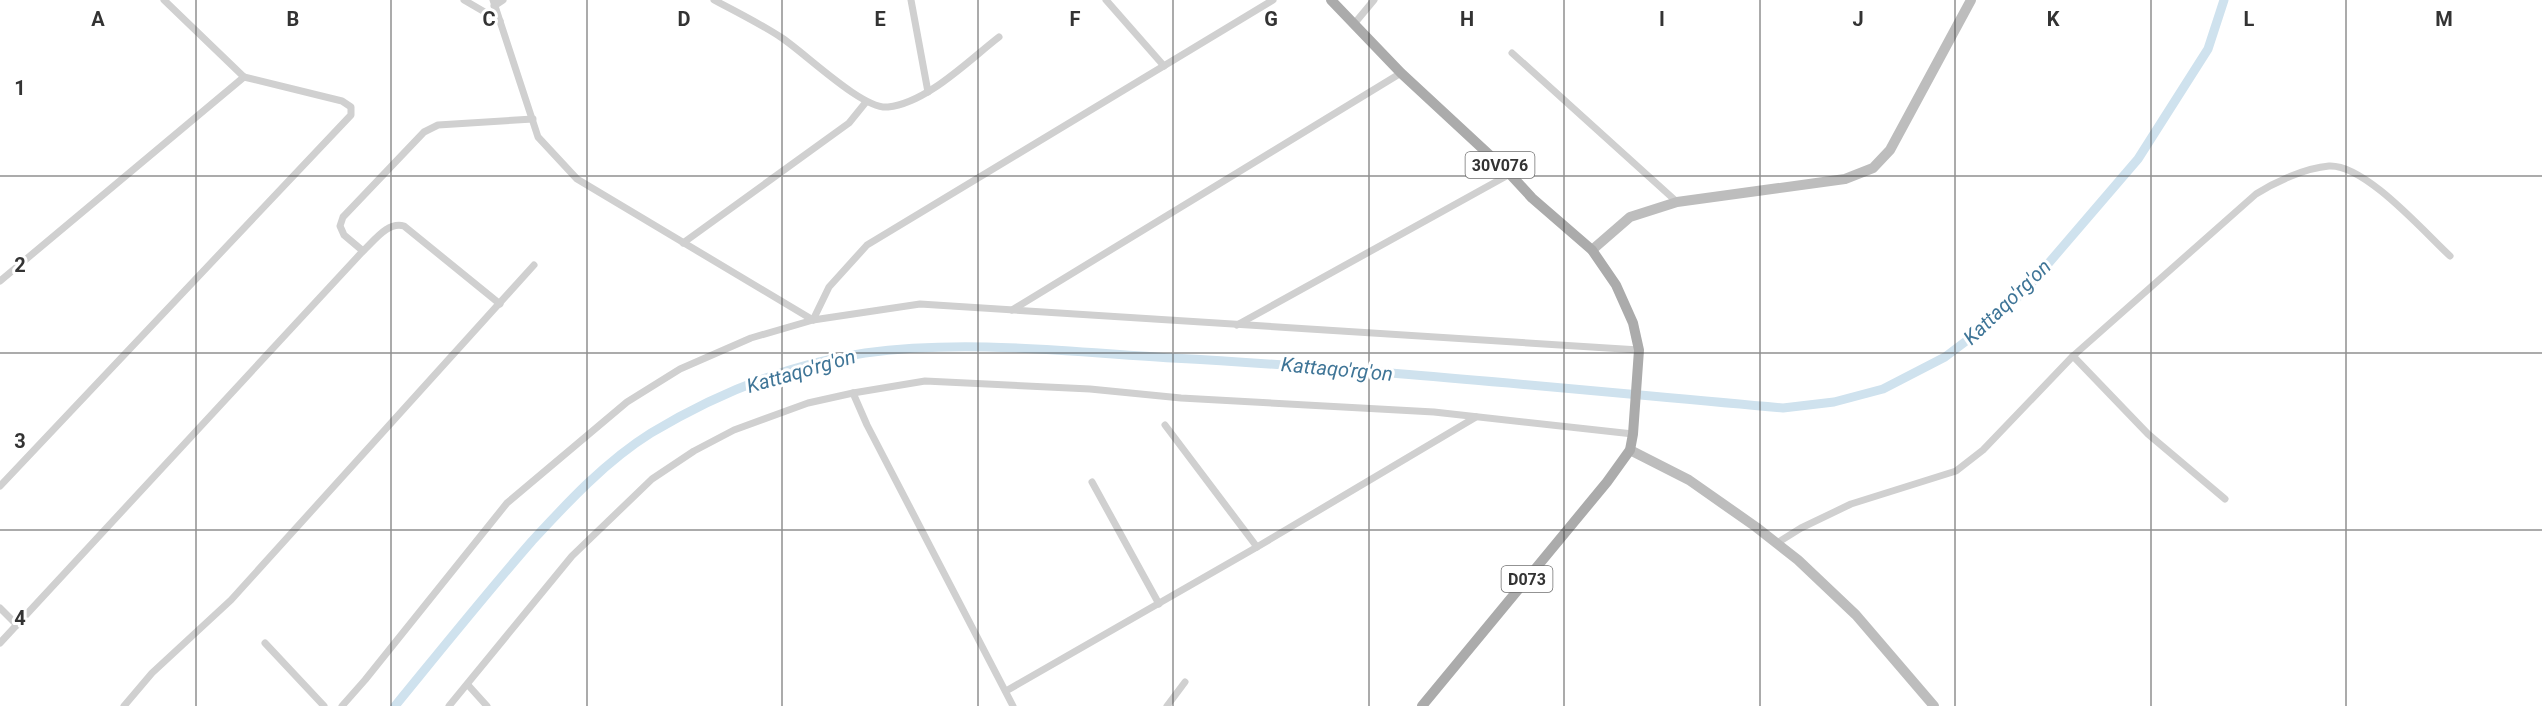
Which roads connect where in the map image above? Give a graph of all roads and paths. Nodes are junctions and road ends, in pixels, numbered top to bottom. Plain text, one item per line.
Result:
1 (164, 0) edge
2 (464, 0) edge
3 (503, 0) edge
4 (716, 0) edge
5 (911, 0) edge
6 (1106, 0) edge
7 (1273, 0) edge
8 (1331, 0) edge
9 (1374, 0) edge
10 (1971, 0) edge
11 (494, 3) edge
12 (500, 21) junction
13 (1354, 24) junction
14 (999, 37) dead end
15 (1512, 53) dead end
16 (1164, 66) junction
17 (1401, 73) junction
18 (244, 77) junction
19 (928, 92) junction
20 (866, 102) junction
21 (533, 119) junction
22 (1510, 174) junction
23 (1677, 202) junction
24 (683, 243) junction
25 (1592, 250) junction
26 (363, 251) junction
27 (2450, 256) dead end
28 (534, 264) dead end
29 (0, 280) edge
30 (500, 304) junction
31 (1012, 310) junction
32 (813, 320) junction
33 (1237, 325) junction
34 (1639, 350) junction
35 (2073, 356) junction
36 (853, 393) junction
37 (1476, 417) junction
38 (1165, 425) dead end
39 (1634, 434) junction
40 (1630, 450) junction
41 (1092, 482) dead end
42 (0, 486) edge
43 (2225, 499) dead end
44 (1778, 543) junction
45 (1257, 547) junction
46 (1159, 604) junction
47 (0, 608) edge
48 (17, 625) junction
49 (0, 643) edge
50 (265, 643) dead end
51 (1185, 682) dead end
52 (468, 685) junction
53 (1006, 691) junction
54 (124, 706) edge
55 (324, 706) edge
56 (342, 706) edge
57 (449, 706) edge
58 (487, 706) edge
59 (1013, 706) edge
60 (1167, 706) edge
61 (1422, 706) edge
62 (1934, 706) edge

1 - 18 street
2 - 12 street
3 - 11 street
4 - 20 street
5 - 19 street
6 - 16 street
7 - 16 street
8 - 13 main road, 30V076
9 - 13 street
10 - 23 street
11 - 12 street
12 - 21 street
13 - 17 main road, 30V076
14 - 19 street
15 - 23 street
16 - 32 street
17 - 22 main road, 30V076
17 - 31 street
18 - 29 street
18 - 42 street
19 - 20 street
20 - 24 street
21 - 24 street
21 - 26 street
22 - 25 main road, 30V076
22 - 33 street
23 - 25 street
24 - 32 street
25 - 34 main road, 30V076
26 - 30 street
26 - 48 street
27 - 35 street
28 - 30 street
30 - 54 street
31 - 32 street
31 - 33 street
32 - 56 street
33 - 34 street
34 - 39 main road, 30V076
35 - 43 street
35 - 44 street
36 - 37 street
36 - 52 street
36 - 53 street
37 - 39 street
37 - 45 street
38 - 45 street
39 - 40 main road, 30V076
40 - 44 street
40 - 61 main road, D073
41 - 46 street
44 - 62 street
45 - 46 street
46 - 53 street
47 - 48 street
48 - 49 street
50 - 55 street
51 - 60 street
52 - 57 street
52 - 58 street
53 - 59 street

